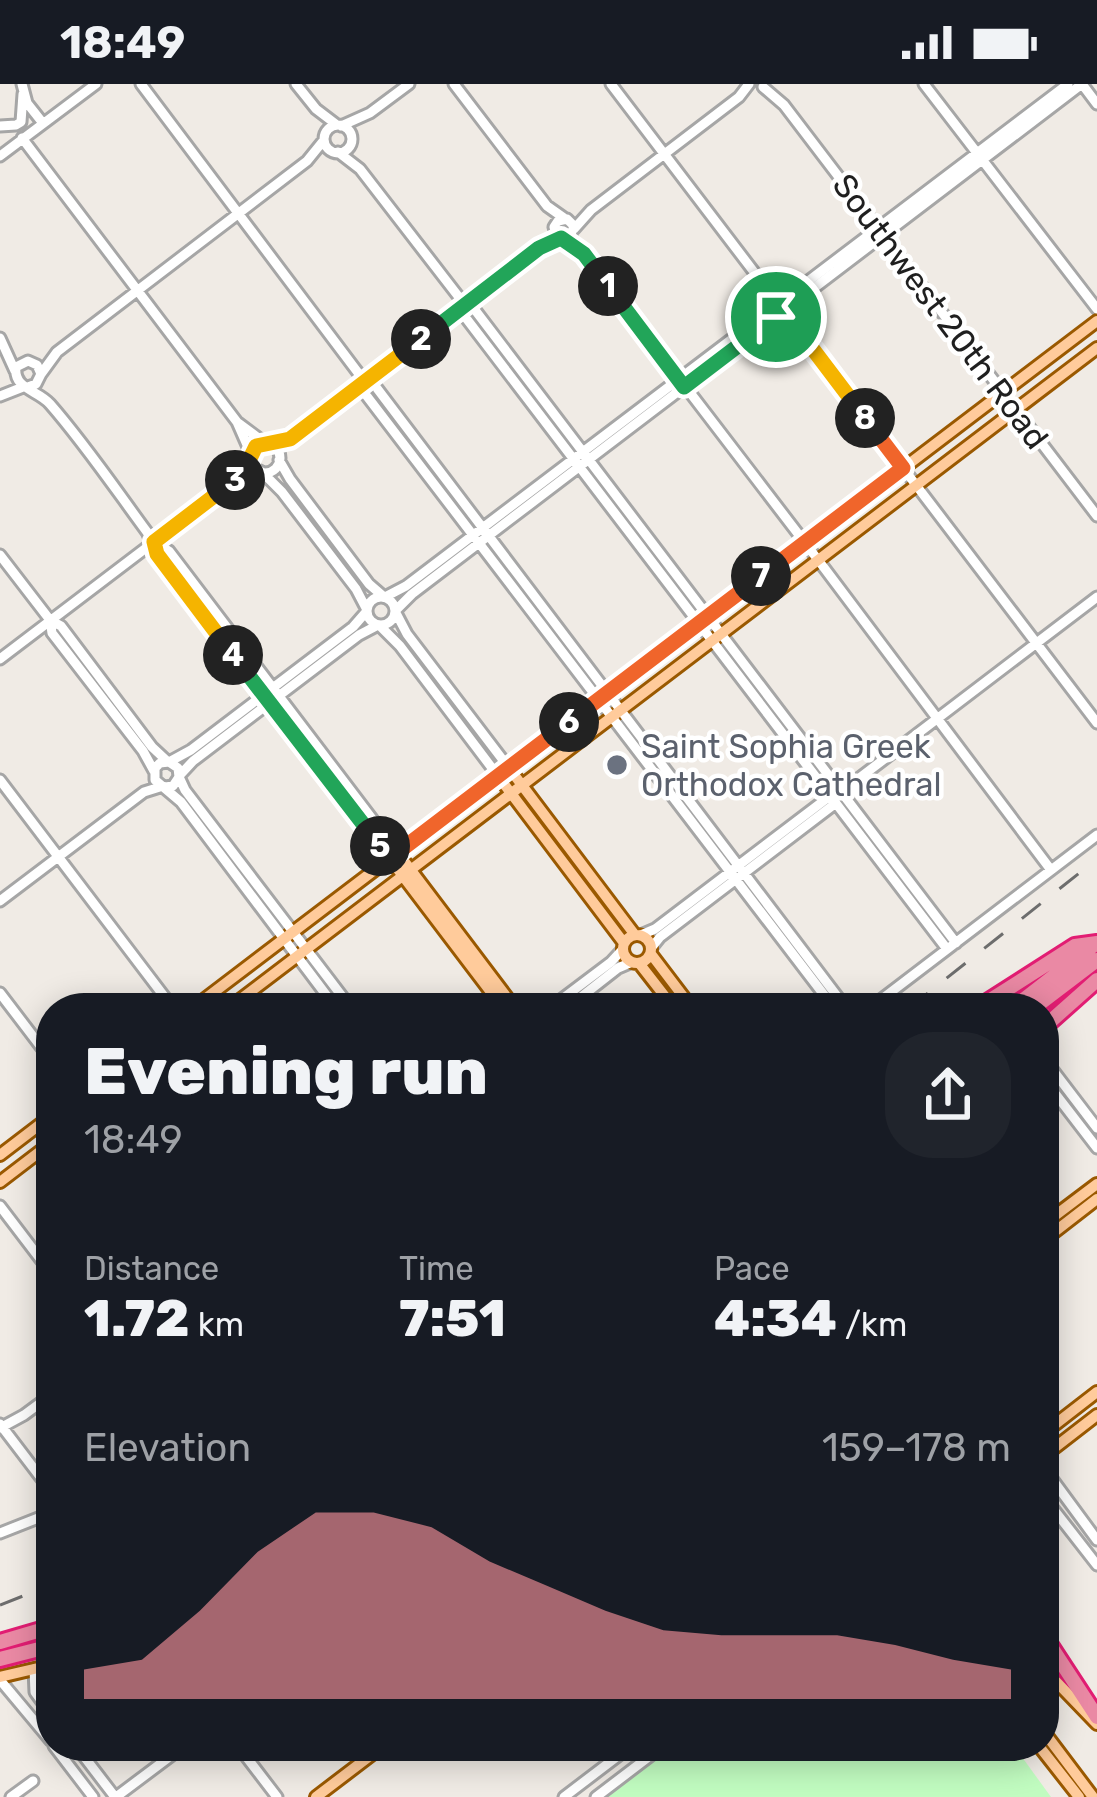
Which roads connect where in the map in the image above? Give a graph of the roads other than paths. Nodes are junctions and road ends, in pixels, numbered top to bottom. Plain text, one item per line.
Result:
1 (93, 84) edge
2 (296, 84) edge
3 (410, 84) edge
4 (454, 84) edge
5 (611, 84) edge
6 (924, 84) edge
7 (1069, 84) edge
8 (1082, 84) edge
9 (763, 85) edge
10 (140, 86) edge
11 (22, 89) edge
12 (1097, 104) edge
13 (316, 109) junction
14 (370, 113) junction
15 (42, 122) junction
16 (0, 126) edge
17 (339, 126) junction
18 (22, 138) junction
19 (324, 138) junction
20 (351, 140) junction
21 (2, 152) edge
22 (335, 152) junction
23 (664, 154) junction
24 (979, 156) junction
25 (307, 161) junction
26 (360, 170) junction
27 (547, 206) junction
28 (238, 215) junction
29 (570, 224) junction
30 (880, 232) junction
31 (558, 234) junction
32 (584, 254) junction
33 (136, 291) junction
34 (465, 305) junction
35 (781, 308) junction
36 (1097, 309) edge
37 (1097, 321) edge
38 (2, 341) edge
39 (1097, 348) edge
40 (57, 352) junction
41 (29, 361) junction
42 (14, 373) junction
43 (41, 376) junction
44 (365, 382) junction
45 (681, 383) junction
46 (26, 387) junction
47 (1003, 393) junction
48 (2, 394) edge
49 (46, 399) junction
50 (1016, 410) junction
51 (238, 422) junction
52 (290, 439) junction
53 (267, 443) junction
54 (250, 456) junction
55 (280, 458) junction
56 (581, 460) junction
57 (903, 468) junction
58 (261, 472) junction
59 (242, 475) junction
60 (916, 485) junction
61 (1097, 516) edge
62 (481, 535) junction
63 (154, 542) junction
64 (804, 543) junction
65 (0, 555) edge
66 (818, 560) junction
67 (385, 597) junction
68 (1097, 597) edge
69 (367, 611) junction
70 (396, 612) junction
71 (50, 620) junction
72 (704, 620) junction
73 (379, 625) junction
74 (717, 637) junction
75 (1036, 644) junction
76 (0, 658) edge
77 (271, 695) junction
78 (603, 696) junction
79 (616, 713) junction
80 (937, 719) junction
81 (1097, 723) edge
82 (168, 762) junction
83 (509, 768) junction
84 (154, 773) junction
85 (180, 776) junction
86 (498, 776) junction
87 (0, 780) edge
88 (523, 785) junction
89 (164, 787) junction
90 (144, 792) junction
91 (511, 793) junction
92 (836, 797) junction
93 (1097, 836) edge
94 (58, 856) junction
95 (394, 856) junction
96 (1051, 870) junction
97 (737, 872) junction
98 (406, 873) junction
99 (0, 901) edge
100 (289, 935) junction
101 (638, 935) junction
102 (1097, 942) edge
103 (624, 946) junction
104 (952, 946) junction
105 (651, 950) junction
106 (302, 952) junction
107 (1097, 960) edge
108 (635, 963) junction
109 (1097, 977) edge
110 (0, 993) edge
111 (162, 993) edge
112 (213, 993) edge
113 (249, 993) edge
114 (327, 993) edge
115 (338, 993) edge
116 (492, 993) edge
117 (503, 993) edge
118 (570, 993) edge
119 (586, 993) edge
120 (661, 993) edge
121 (681, 993) edge
122 (823, 993) edge
123 (834, 993) edge
124 (890, 993) edge
125 (1001, 993) edge
126 (1032, 993) edge
127 (1054, 993) edge
128 (1059, 1004) edge
129 (1059, 1013) edge
130 (36, 1040) edge
131 (1059, 1078) edge
132 (1059, 1098) edge
133 (36, 1127) edge
134 (1097, 1128) edge
135 (1097, 1148) edge
136 (36, 1154) edge
137 (0, 1155) edge
138 (0, 1182) edge
139 (1097, 1184) edge
140 (1097, 1199) edge
141 (0, 1206) edge
142 (1059, 1213) edge
143 (1059, 1228) edge
144 (36, 1253) edge
145 (1097, 1392) edge
146 (36, 1404) edge
147 (1097, 1415) edge
148 (1059, 1421) edge
149 (1, 1426) edge
150 (1059, 1444) edge
151 (36, 1472) edge
152 (1059, 1489) edge
153 (1070, 1504) junction
154 (1059, 1512) edge
155 (1059, 1517) edge
156 (36, 1519) edge
157 (0, 1533) edge
158 (1097, 1540) edge
159 (1097, 1565) edge
160 (36, 1632) edge
161 (0, 1642) edge
162 (36, 1650) edge
163 (0, 1659) edge
164 (1059, 1660) edge
165 (34, 1669) joint
166 (0, 1678) edge
167 (1059, 1684) edge
168 (36, 1693) edge
169 (1097, 1721) edge
170 (36, 1723) edge
171 (1059, 1752) edge
172 (66, 1761) edge
173 (88, 1761) edge
174 (164, 1761) edge
175 (249, 1761) edge
176 (363, 1761) edge
177 (612, 1761) edge
178 (641, 1761) edge
179 (1051, 1761) edge
180 (33, 1781) dead end
181 (578, 1786) junction
182 (11, 1797) edge
183 (93, 1797) edge
184 (116, 1797) edge
185 (277, 1797) edge
186 (316, 1797) edge
187 (564, 1797) edge
188 (586, 1797) edge
189 (596, 1797) edge
190 (1079, 1797) edge
191 (1093, 1797) edge

1 - 15 street
2 - 13 street
3 - 14 street
4 - 27 street
5 - 23 street
6 - 24 street
7 - 24 street
8 - 12 street
8 - 24 street
9 - 23 street
9 - 30 street, Southwest 20th Road
10 - 28 street
11 - 15 street
11 - 16 street
13 - 17 street
13 - 19 street
14 - 17 street
14 - 20 street
15 - 18 street
17 - 19 street
17 - 20 street
18 - 21 street
18 - 33 street
19 - 22 street
19 - 25 street
20 - 22 street
20 - 26 street
22 - 25 street
22 - 26 street
23 - 29 street
23 - 35 street
24 - 30 street
24 - 36 street
25 - 28 street
26 - 34 street
27 - 29 street
27 - 31 street
28 - 33 street
28 - 44 street
29 - 31 street
29 - 31 street
29 - 32 street
30 - 35 street
30 - 47 street, Southwest 20th Road
31 - 32 street
31 - 34 street
32 - 45 street
33 - 40 street
33 - 51 street
34 - 44 street
34 - 56 street
35 - 45 street
35 - 57 street
37 - 47 main road
38 - 41 street
38 - 42 street
39 - 50 main road
40 - 41 street
40 - 43 street
41 - 42 street
41 - 43 street
42 - 46 street
42 - 48 street
43 - 46 street
43 - 49 street
44 - 52 street
44 - 62 street
45 - 56 street
45 - 64 street
46 - 48 street
46 - 49 street
47 - 50 street, Southwest 20th Road
47 - 57 main road
49 - 63 street
50 - 60 main road
50 - 61 street, Southwest 20th Road
51 - 53 street
51 - 54 street
52 - 53 street
52 - 55 street
53 - 54 street
53 - 55 street
54 - 58 street
54 - 59 street
55 - 58 street
55 - 67 street
56 - 62 street
56 - 72 street
57 - 60 street
57 - 64 main road
58 - 59 street
58 - 69 street
59 - 63 street
60 - 66 main road
60 - 75 street
62 - 67 street
62 - 70 street
62 - 78 street
63 - 71 street
63 - 77 street
64 - 66 street
64 - 72 main road
65 - 71 street
66 - 74 main road
66 - 80 street
67 - 69 street
67 - 70 street
68 - 75 street
69 - 73 street
69 - 77 street
70 - 73 street
70 - 83 street
71 - 76 street
71 - 82 street
71 - 84 street
72 - 74 street
72 - 78 main road
73 - 77 street
73 - 86 street
74 - 79 main road
74 - 92 street
75 - 80 street
75 - 81 street
77 - 82 street
77 - 85 street
77 - 95 street
78 - 79 street
78 - 83 main road
79 - 88 main road
79 - 97 street
80 - 92 street
80 - 96 street
82 - 84 street
82 - 85 street
83 - 86 main road
83 - 88 main road
84 - 89 street
84 - 90 street
85 - 89 street
85 - 100 street
86 - 91 main road
86 - 95 main road
87 - 94 street
88 - 91 main road
88 - 101 main road
89 - 90 street
89 - 100 street
90 - 94 street
91 - 98 main road
91 - 103 main road
92 - 97 street
92 - 104 street
93 - 96 street
94 - 99 street
94 - 111 street
95 - 98 main road
95 - 100 main road
96 - 104 street
97 - 101 street
97 - 105 street
97 - 122 street
97 - 123 street
98 - 106 main road
98 - 116 main road
98 - 117 main road
100 - 106 street
100 - 112 main road
101 - 103 main road
101 - 105 main road
102 - 125 highway
102 - 126 highway
103 - 108 main road
103 - 118 street
104 - 124 street
105 - 108 main road
105 - 121 main road
106 - 113 main road
106 - 114 street
106 - 115 street
107 - 127 highway
108 - 119 street
108 - 120 main road
109 - 128 highway
109 - 129 highway
110 - 130 street
131 - 134 street
132 - 135 street
133 - 137 main road
136 - 138 main road
139 - 142 main road
140 - 143 main road
141 - 144 street
145 - 148 main road
146 - 149 street
147 - 150 main road
149 - 151 street
152 - 153 street
153 - 154 street
153 - 158 street
155 - 159 street
156 - 157 street
160 - 161 highway
162 - 163 highway
164 - 169 highway
165 - 166 main road
165 - 168 street
166 - 170 street
167 - 169 main road
171 - 191 main road
172 - 183 street
173 - 184 street
174 - 184 street
175 - 185 street
176 - 186 main road
177 - 181 street
178 - 189 street
179 - 190 main road
180 - 182 street
181 - 187 street
181 - 188 street

